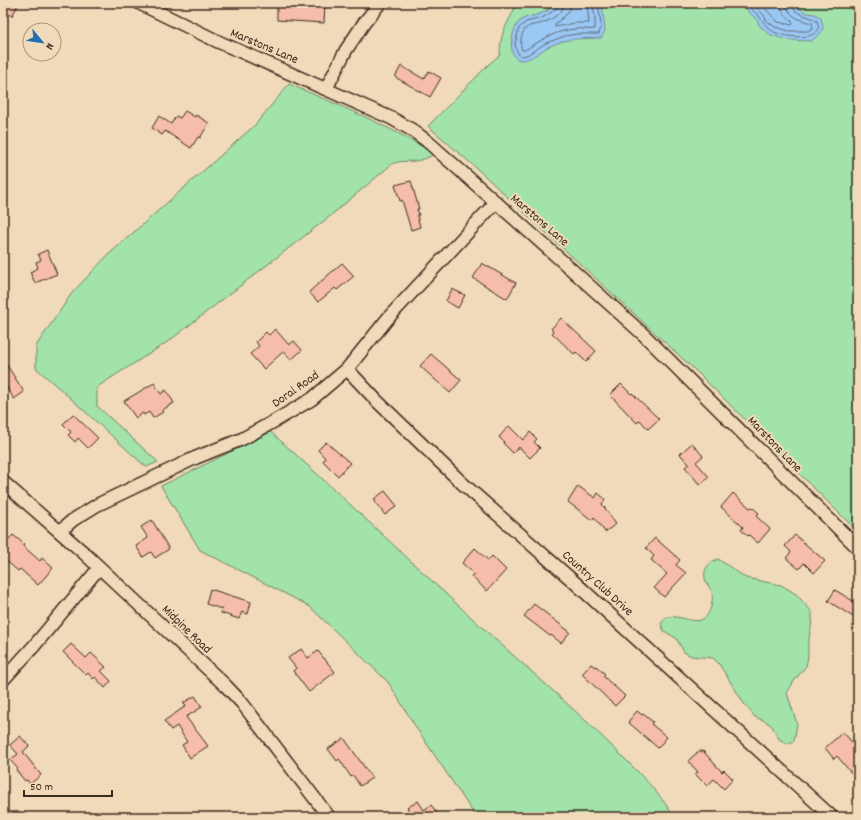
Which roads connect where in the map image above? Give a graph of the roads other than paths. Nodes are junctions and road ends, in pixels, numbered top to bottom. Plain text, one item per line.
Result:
1 (139, 3) edge
2 (380, 3) edge
3 (326, 90) junction
4 (496, 202) junction
5 (347, 369) junction
6 (3, 482) edge
7 (60, 531) junction
8 (858, 548) edge
9 (99, 568) junction
10 (3, 680) edge
11 (330, 817) edge
12 (832, 817) edge

1 - 3 street, Marstons Lane
2 - 3 street
3 - 4 street, Marstons Lane
4 - 5 street, Doral Road
4 - 8 street, Marstons Lane
5 - 7 street, Doral Road
5 - 12 street, Country Club Drive
6 - 7 street, Midpine Road
7 - 9 street, Midpine Road
9 - 10 street
9 - 11 street, Midpine Road

